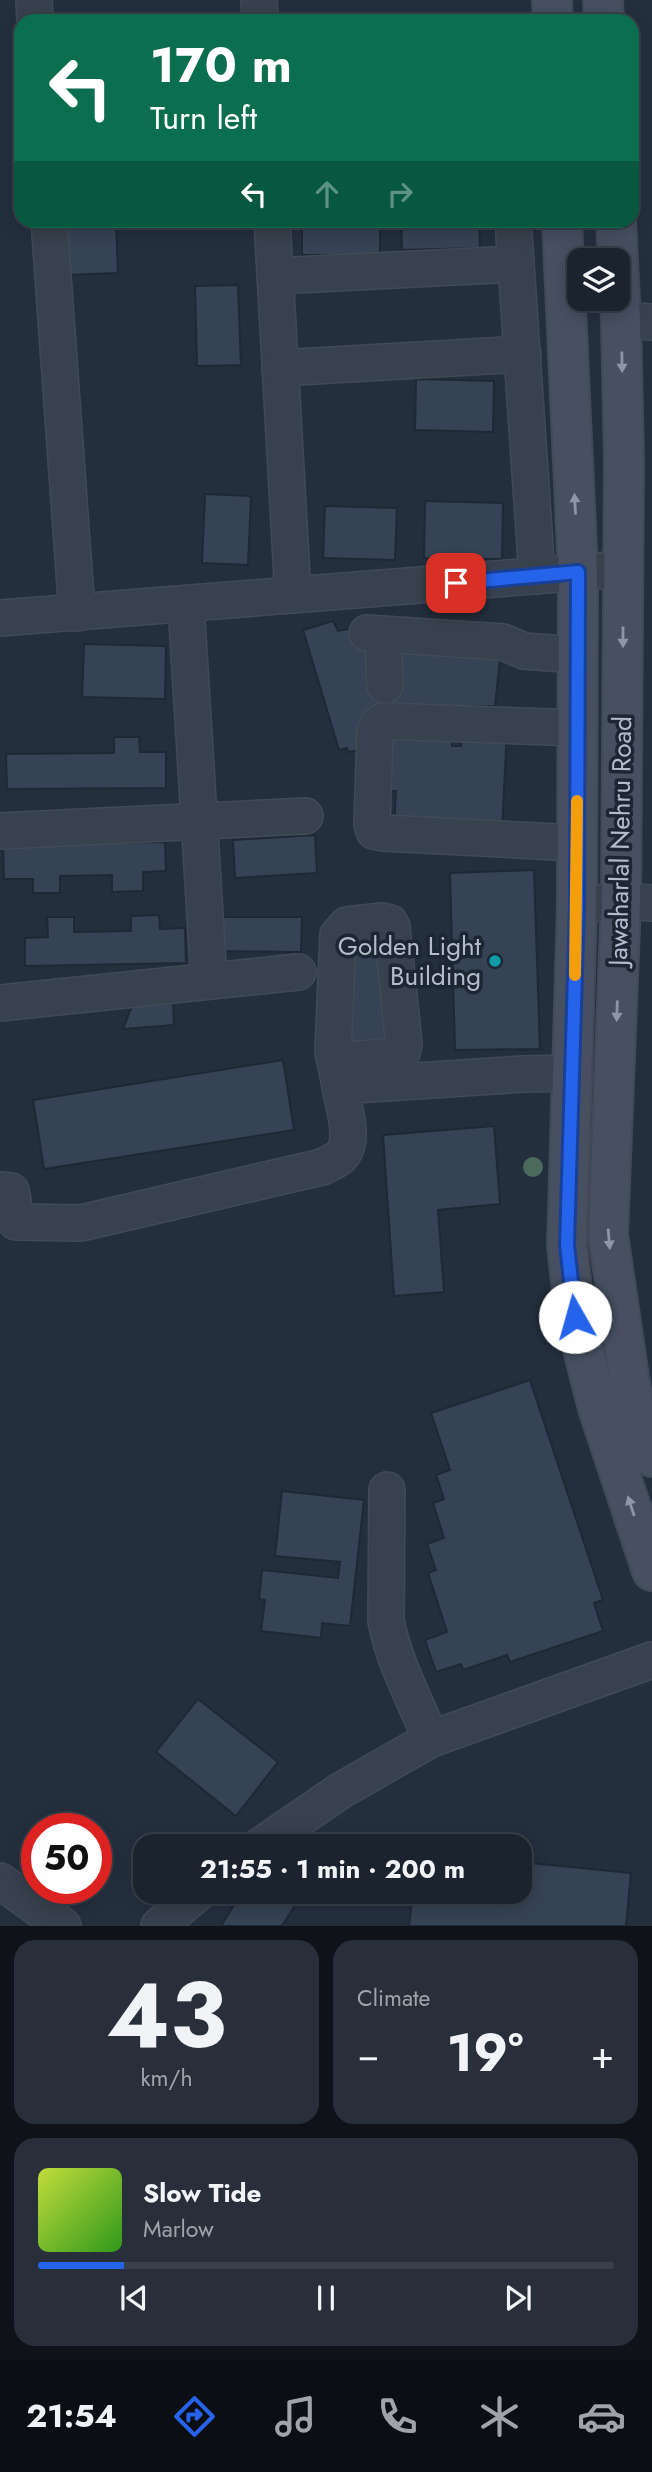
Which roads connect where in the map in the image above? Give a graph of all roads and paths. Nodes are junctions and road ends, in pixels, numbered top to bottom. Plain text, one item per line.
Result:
1 (50, 228) edge
2 (272, 228) edge
3 (514, 228) edge
4 (562, 228) edge
5 (618, 228) edge
6 (516, 264) junction
7 (275, 275) junction
8 (637, 321) edge
9 (523, 354) junction
10 (280, 368) junction
11 (623, 569) junction
12 (578, 572) junction
13 (537, 576) junction
14 (293, 595) junction
15 (186, 604) junction
16 (77, 613) junction
17 (0, 618) edge
18 (577, 655) junction
19 (385, 685) dead end
20 (577, 728) junction
21 (305, 816) dead end
22 (200, 822) junction
23 (0, 831) edge
24 (577, 843) junction
25 (637, 902) edge
26 (577, 905) junction
27 (298, 972) dead end
28 (209, 981) junction
29 (0, 1003) edge
30 (572, 1073) junction
31 (0, 1190) edge
32 (652, 1457) edge
33 (387, 1490) dead end
34 (652, 1571) edge
35 (652, 1660) edge
36 (431, 1739) junction
37 (277, 1834) edge
38 (0, 1881) edge
39 (186, 1904) edge
40 (62, 1926) edge
41 (159, 1926) edge

1 - 16 street
2 - 7 street
3 - 6 street
12 -> 4 main road, Jawaharlal Nehru Road
5 - 8 main road, Jawaharlal Nehru Road
6 - 7 street
6 - 9 street
7 - 10 street
8 -> 11 main road, Jawaharlal Nehru Road
9 - 10 street
9 - 13 street
10 - 14 street
11 - 12 street
11 -> 25 main road, Jawaharlal Nehru Road
12 - 13 street
12 - 18 main road, Jawaharlal Nehru Road
13 - 14 street
14 - 15 street
15 - 16 street
15 - 22 street
16 - 17 street
18 - 19 street
18 - 20 main road, Jawaharlal Nehru Road
20 - 24 main road, Jawaharlal Nehru Road
20 - 24 street
21 - 22 street
22 - 23 street
22 - 28 street
24 - 26 main road, Jawaharlal Nehru Road
25 - 26 street
25 -> 32 main road, Jawaharlal Nehru Road
26 - 30 main road, Jawaharlal Nehru Road
27 - 28 street
28 - 29 street
30 - 31 street
34 -> 30 main road, Jawaharlal Nehru Road
33 - 36 street
35 - 36 street
36 - 37 street
38 - 40 street
39 - 41 street

